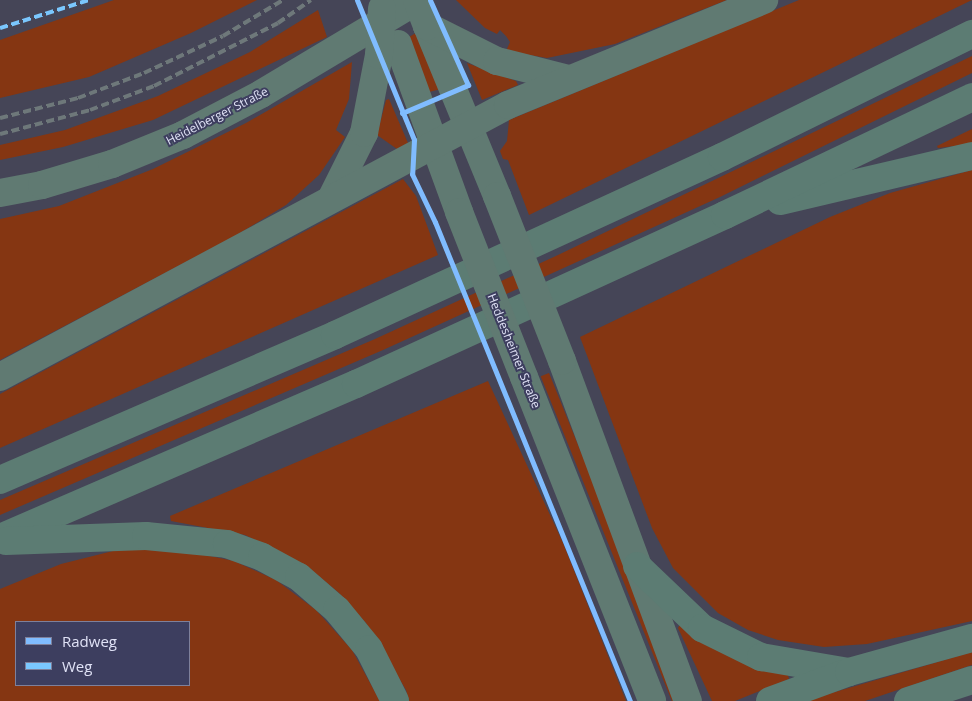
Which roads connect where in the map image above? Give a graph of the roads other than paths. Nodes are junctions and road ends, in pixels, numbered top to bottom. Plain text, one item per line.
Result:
1 (417, 0) edge
2 (764, 0) edge
3 (381, 4) edge
4 (427, 26) junction
5 (972, 34) edge
6 (388, 49) junction
7 (568, 79) junction
8 (972, 97) edge
9 (470, 126) junction
10 (436, 144) junction
11 (972, 156) edge
12 (0, 193) edge
13 (330, 199) junction
14 (725, 215) junction
15 (0, 377) edge
16 (0, 480) edge
17 (0, 540) edge
18 (636, 566) junction
19 (972, 638) edge
20 (849, 672) junction
21 (972, 680) edge
22 (395, 701) edge
23 (652, 701) edge
24 (688, 701) edge
25 (770, 701) edge
26 (908, 701) edge

1 - 4 main road, bridge
1 - 12 main road, Heidelberger Straße
2 - 7 main road
3 - 6 main road, bridge
4 - 7 main road
4 - 9 main road
5 - 16 highway
6 - 10 main road, Heddesheimer Straße
6 - 13 main road
7 - 9 main road
8 - 14 highway
9 - 10 main road
9 - 18 main road, bridge
10 - 13 main road
10 - 23 main road, Heddesheimer Straße, bridge
11 - 14 highway
13 - 15 main road
14 - 17 highway
17 - 22 highway
18 - 20 highway
18 - 24 main road
19 - 20 highway
20 - 25 highway
21 - 26 highway

